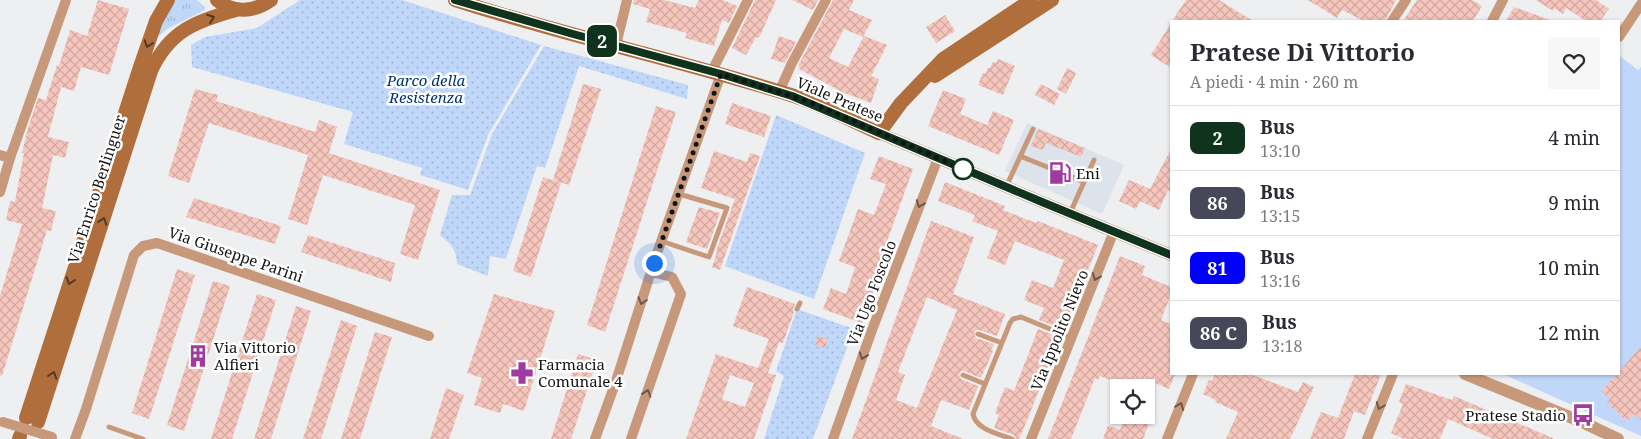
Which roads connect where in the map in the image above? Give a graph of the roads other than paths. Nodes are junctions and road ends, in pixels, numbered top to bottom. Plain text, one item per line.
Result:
1 (66, 0) edge
2 (161, 0) edge
3 (168, 0) edge
4 (217, 0) edge
5 (271, 0) edge
6 (455, 0) edge
7 (627, 0) edge
8 (748, 0) edge
9 (826, 0) edge
10 (1032, 0) edge
11 (1052, 0) edge
12 (1406, 0) edge
13 (1503, 0) edge
14 (1641, 4) edge
15 (236, 10) junction
16 (1393, 20) edge
17 (1493, 20) edge
18 (156, 21) junction
19 (1620, 36) edge
20 (616, 45) junction
21 (716, 72) junction
22 (920, 82) junction
23 (779, 92) junction
24 (1032, 129) dead end
25 (879, 133) junction
26 (5, 156) edge
27 (1020, 156) junction
28 (938, 158) junction
29 (1094, 160) dead end
30 (1084, 182) junction
31 (1006, 187) junction
32 (0, 192) edge
33 (678, 194) junction
34 (1070, 214) junction
35 (1114, 231) junction
36 (662, 241) junction
37 (1170, 255) edge
38 (651, 272) junction
39 (800, 303) dead end
40 (798, 309) dead end
41 (978, 334) dead end
42 (429, 336) dead end
43 (1072, 338) junction
44 (1002, 343) junction
45 (963, 375) dead end
46 (1193, 375) edge
47 (1392, 375) edge
48 (1467, 375) edge
49 (985, 384) junction
50 (2, 421) edge
51 (109, 427) dead end
52 (1598, 430) junction
53 (56, 438) edge
54 (76, 439) edge
55 (143, 439) edge
56 (595, 439) edge
57 (632, 439) edge
58 (833, 439) edge
59 (1012, 439) edge
60 (1031, 439) edge
61 (1167, 439) edge
62 (1367, 439) edge
63 (1611, 439) edge
64 (1618, 439) edge

1 - 26 street
2 - 18 main road, Via Enrico Berlinguer
3 - 18 main road, Via Enrico Berlinguer
4 - 15 main road
5 - 15 main road
6 - 20 main road, Viale Pratese
7 - 20 street
8 - 21 street
9 - 23 street
10 - 22 main road
11 - 22 main road
12 - 16 street
13 - 17 street
14 - 19 street
18 -> 15 main road, Via Enrico Berlinguer
20 - 21 main road, Viale Pratese
21 - 23 main road, Viale Pratese
21 - 33 street
22 - 25 main road
23 - 25 main road, Viale Pratese
24 - 27 lane
25 - 28 street, Viale Pratese
26 - 32 street
27 - 30 lane
27 - 31 lane
28 - 31 street, Viale Pratese
28 -> 58 street, Via Ugo Foscolo
29 - 30 lane
30 - 34 lane
31 - 34 street, Viale Pratese
33 - 36 street
33 - 36 lane
34 - 35 street, Viale Pratese
35 - 37 street, Viale Pratese
35 -> 43 street, Via Ippolito Nievo
36 - 38 street
38 -> 56 street
57 -> 38 street
39 - 40 lane
41 - 44 lane
42 - 54 street, Via Giuseppe Parini
43 - 44 lane
43 - 60 street, Via Ippolito Nievo
44 - 49 lane
45 - 49 lane
61 -> 46 street
47 -> 62 street
48 - 52 street
49 - 59 lane
50 - 53 street, bridge
51 - 55 lane
52 - 63 street
52 - 64 street

